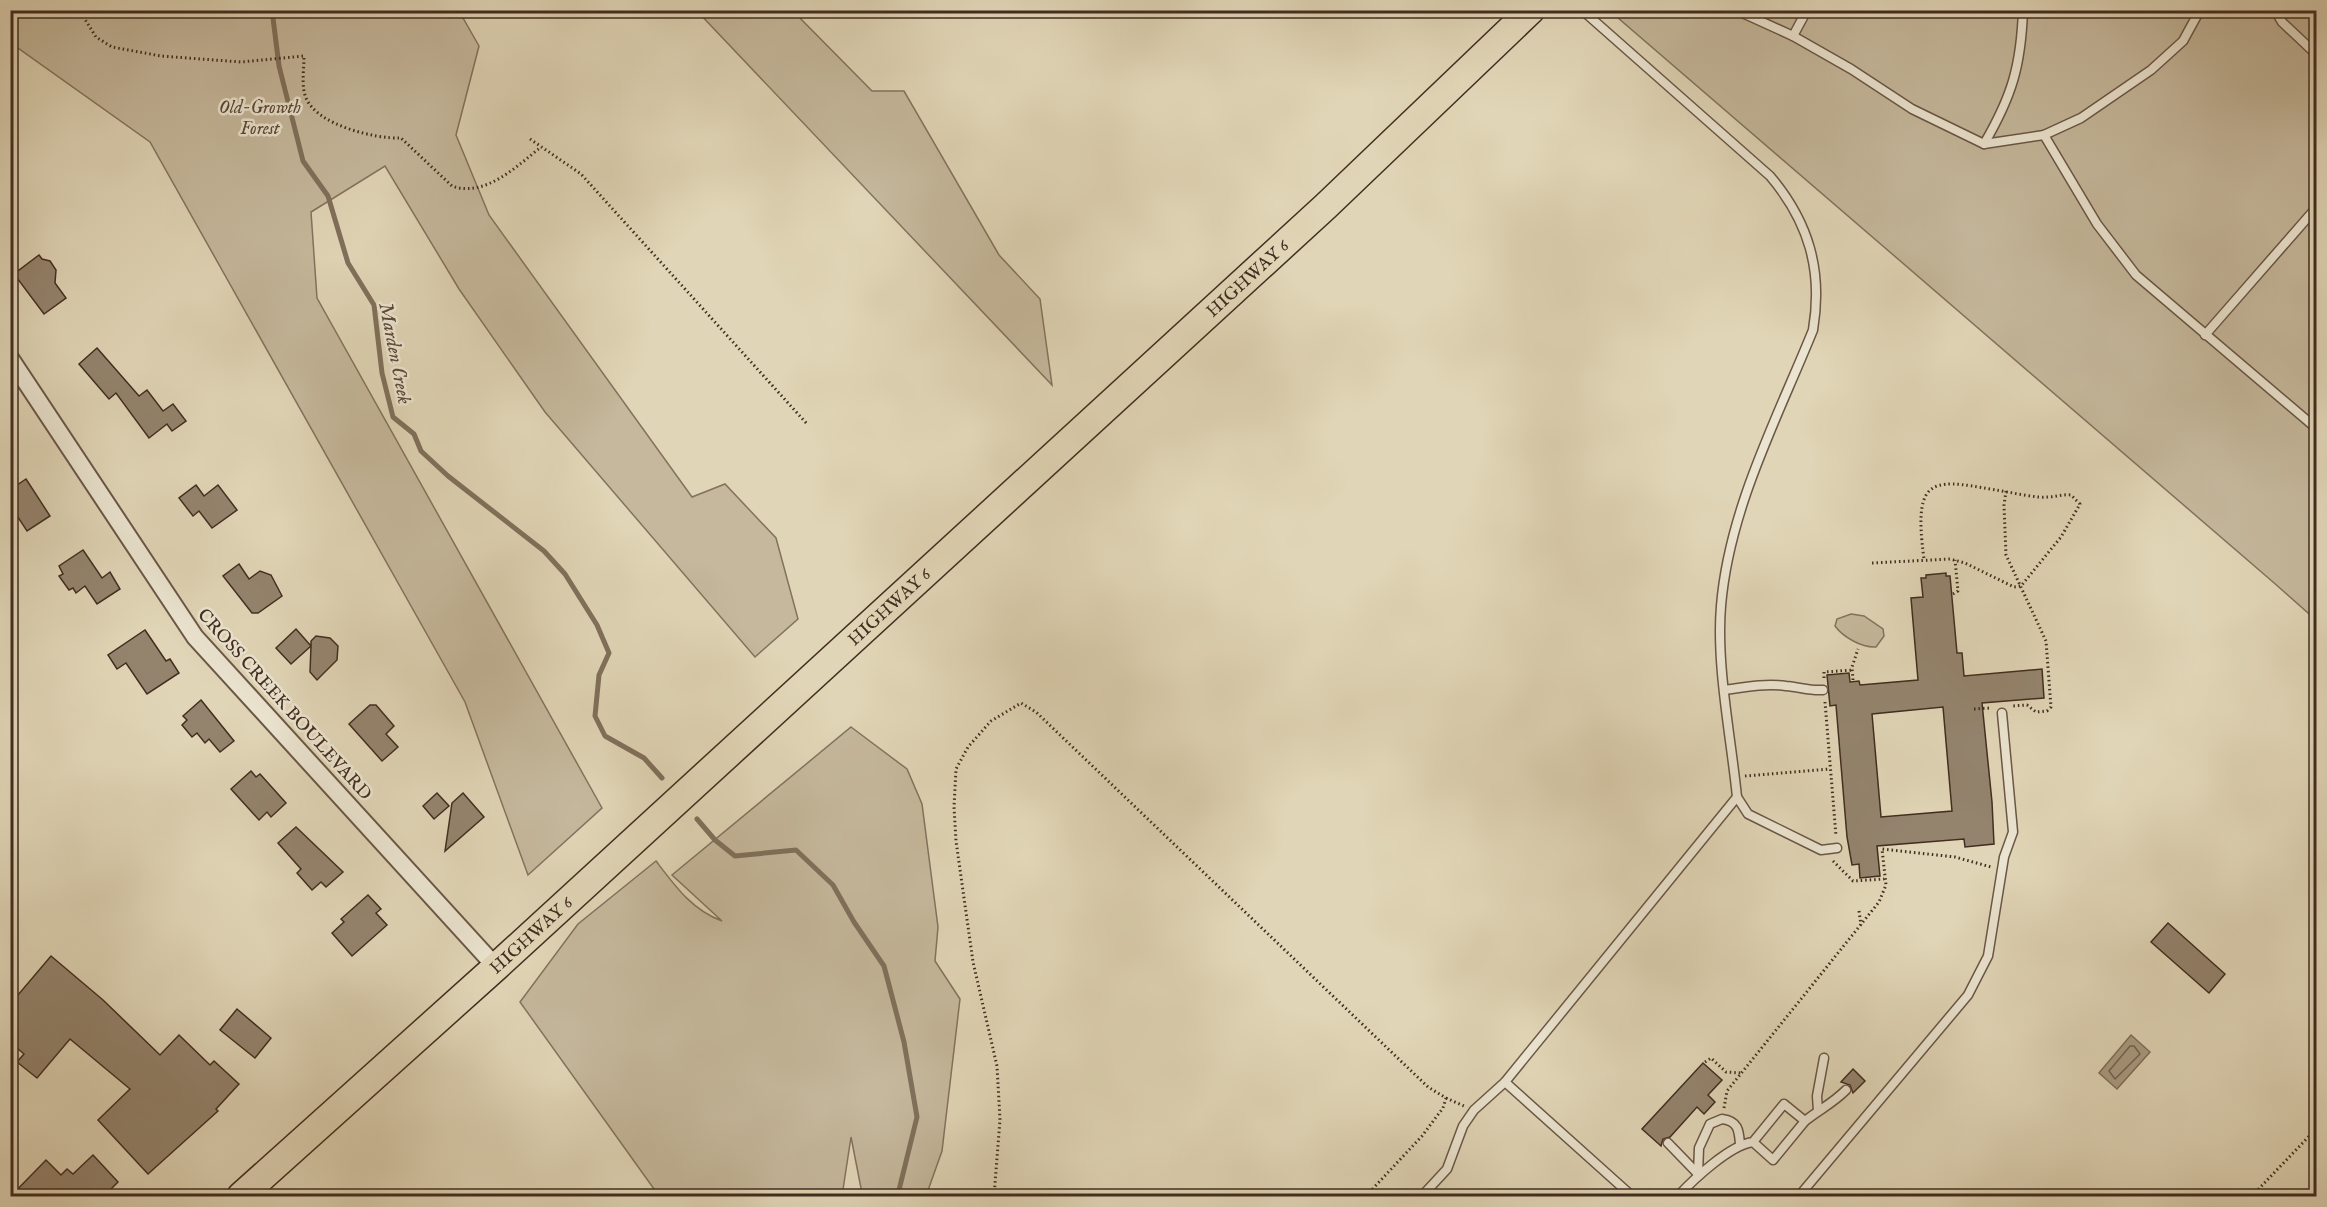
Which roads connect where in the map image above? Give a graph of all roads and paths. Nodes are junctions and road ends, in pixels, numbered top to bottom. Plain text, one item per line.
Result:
1 (77, 10) edge
2 (1531, 10) edge
3 (1582, 10) edge
4 (1736, 10) edge
5 (1807, 10) edge
6 (2024, 10) edge
7 (2200, 10) edge
8 (2275, 10) edge
9 (1793, 36) junction
10 (2316, 54) edge
11 (2044, 135) junction
12 (530, 139) dead end
13 (1984, 144) junction
14 (541, 147) junction
15 (2316, 208) edge
16 (2205, 335) junction
17 (10, 358) edge
18 (808, 426) dead end
19 (2316, 428) edge
20 (2006, 491) junction
21 (1924, 559) junction
22 (1955, 560) junction
23 (1872, 563) dead end
24 (2021, 586) junction
25 (1953, 594) dead end
26 (1858, 649) dead end
27 (1853, 670) junction
28 (1824, 676) dead end
29 (1853, 680) dead end
30 (1725, 690) junction
31 (1824, 694) joint
32 (1974, 709) dead end
33 (2001, 709) junction
34 (1830, 769) junction
35 (1751, 776) dead end
36 (1737, 797) junction
37 (1836, 831) dead end
38 (1837, 848) dead end
39 (1821, 850) junction
40 (2002, 869) junction
41 (1885, 879) junction
42 (1859, 911) dead end
43 (1861, 925) junction
44 (496, 967) junction
45 (1824, 1058) dead end
46 (1705, 1062) dead end
47 (1741, 1073) junction
48 (1505, 1082) junction
49 (1846, 1090) dead end
50 (1446, 1098) junction
51 (1474, 1110) junction
52 (1818, 1111) junction
53 (1722, 1119) junction
54 (1805, 1121) junction
55 (2316, 1129) edge
56 (1753, 1142) junction
57 (1668, 1143) dead end
58 (1740, 1144) junction
59 (1698, 1174) junction
60 (241, 1197) edge
61 (994, 1197) edge
62 (1366, 1197) edge
63 (1422, 1197) edge
64 (1632, 1197) edge
65 (1678, 1197) edge
66 (1799, 1197) edge
67 (2252, 1197) edge

1 - 14 path
2 - 44 main road, HIGHWAY 6
3 - 30 lane
4 - 9 lane
5 - 9 lane
6 - 13 lane
7 - 11 lane
8 - 10 lane
9 - 13 lane
11 - 13 lane
11 - 16 lane
12 - 14 path
14 - 18 path
15 - 16 lane
16 - 19 lane
17 - 44 street, CROSS CREEK BOULEVARD
20 - 21 path
20 - 24 path
20 - 24 path
21 - 22 path
21 - 23 path
22 - 24 path
22 - 25 path
24 - 33 path
26 - 27 path
27 - 28 path
27 - 29 path
30 - 31 lane
30 - 36 lane
31 - 34 path
32 - 33 path
33 - 40 lane
34 - 35 path
34 - 37 path
36 - 39 lane
36 - 48 lane
38 - 39 lane
39 - 41 path
40 - 41 path
40 - 66 lane
41 - 43 path
42 - 43 path
43 - 47 path
44 - 60 main road, HIGHWAY 6
45 - 52 lane
46 - 47 path
47 - 53 path
48 - 51 lane
48 - 64 lane
49 - 52 lane
50 - 51 path
50 - 61 path
50 - 62 path
51 - 63 lane
52 - 54 lane
53 - 58 lane
53 - 59 lane
54 - 56 lane
54 - 56 lane
55 - 67 path
56 - 58 lane
57 - 59 lane
58 - 59 lane
59 - 65 lane

